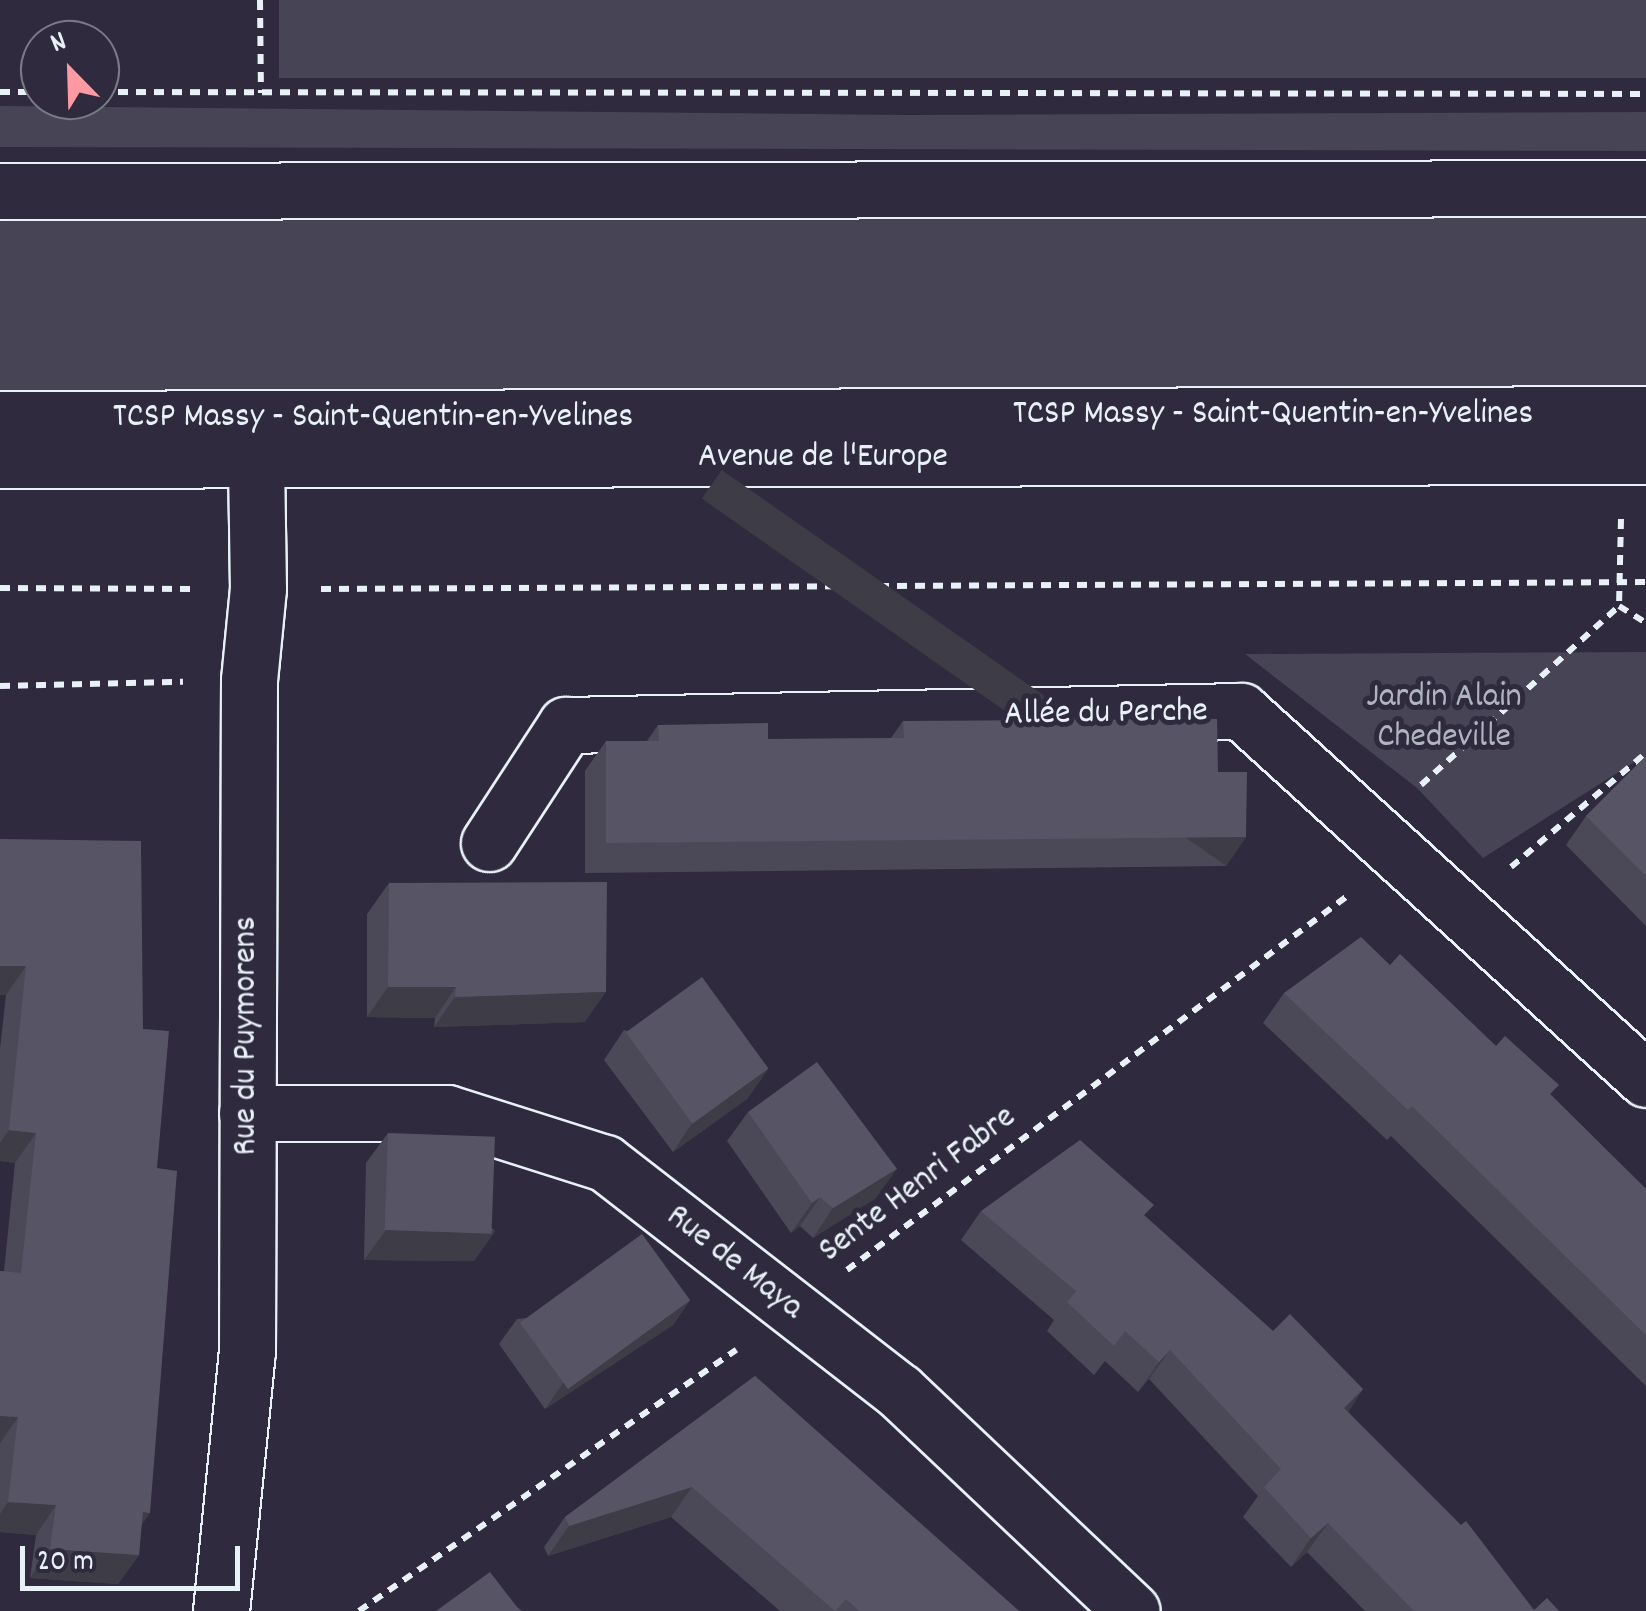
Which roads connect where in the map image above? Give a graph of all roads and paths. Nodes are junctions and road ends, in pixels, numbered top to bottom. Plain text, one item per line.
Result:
1 (260, 0) edge
2 (120, 92) edge
3 (261, 93) junction
4 (1646, 94) edge
5 (1646, 188) edge
6 (0, 191) edge
7 (1646, 414) edge
8 (0, 419) edge
9 (1646, 456) edge
10 (0, 460) edge
11 (256, 460) junction
12 (1621, 510) dead end
13 (1621, 582) junction
14 (1646, 582) edge
15 (0, 588) edge
16 (258, 589) junction
17 (1619, 606) junction
18 (1646, 623) edge
19 (249, 680) junction
20 (0, 686) edge
21 (1646, 752) edge
22 (489, 844) dead end
23 (1400, 856) junction
24 (1460, 910) junction
25 (1646, 1079) edge
26 (247, 1114) junction
27 (794, 1310) junction
28 (221, 1611) edge
29 (359, 1611) edge
30 (1132, 1611) edge

1 - 3 path
2 - 3 path
3 - 4 path
5 - 6 street
7 - 8 street, TCSP Massy - Saint-Quentin-en-Yvelines
9 - 11 street, Avenue de l'Europe
10 - 11 street, Avenue de l'Europe
11 - 16 street, Rue du Puymorens
12 - 13 path
13 - 14 path
13 - 16 path
13 - 17 path
15 - 16 path
16 - 19 street, Rue du Puymorens
17 - 18 path
17 - 23 path
19 - 20 path
19 - 26 street, Rue du Puymorens
21 - 24 path
22 - 23 street, Allée du Perche
23 - 24 street, Allée du Perche
23 - 27 path, Sente Henri Fabre
24 - 25 street, Allée du Perche
26 - 27 street, Rue de Maya
26 - 28 street, Rue du Puymorens
27 - 29 path, Sente Henri Fabre
27 - 30 street, Rue de Maya

